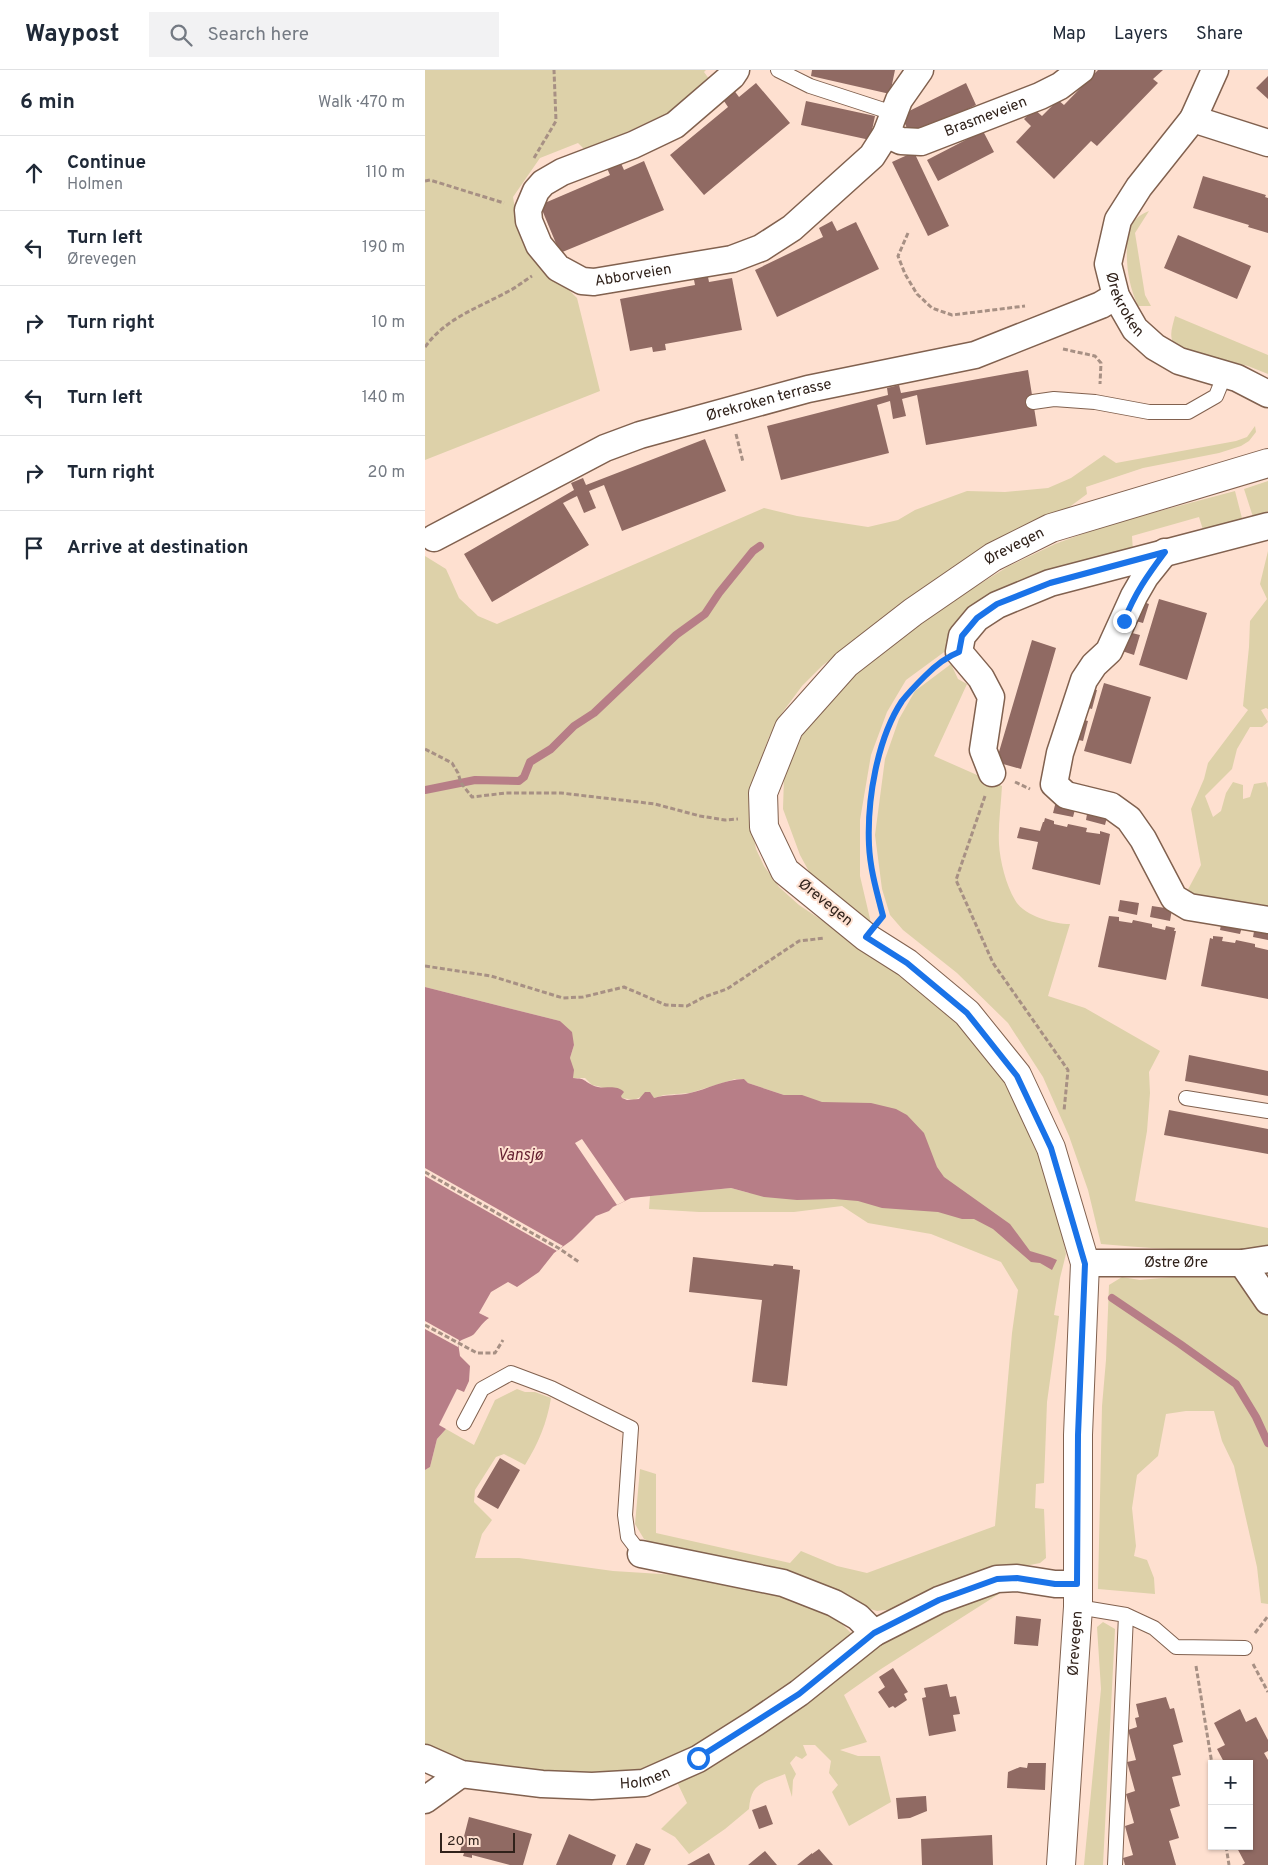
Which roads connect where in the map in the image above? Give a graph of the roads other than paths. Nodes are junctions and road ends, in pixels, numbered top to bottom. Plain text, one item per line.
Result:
1 (736, 70) edge
2 (778, 70) edge
3 (920, 70) edge
4 (1081, 70) edge
5 (1215, 70) edge
6 (1193, 119) junction
7 (890, 124) junction
8 (1268, 143) edge
9 (1116, 296) junction
10 (1225, 374) junction
11 (1268, 394) edge
12 (1033, 402) dead end
13 (1268, 463) edge
14 (1268, 526) edge
15 (434, 538) dead end
16 (1165, 552) junction
17 (992, 773) road end
18 (1268, 920) edge
19 (1185, 1098) dead end
20 (1268, 1111) edge
21 (1268, 1259) edge
22 (1242, 1263) junction
23 (1085, 1264) junction
24 (1268, 1301) edge
25 (464, 1423) dead end
26 (641, 1554) joint
27 (1077, 1595) junction
28 (1126, 1615) junction
29 (874, 1633) junction
30 (1245, 1648) road end
31 (425, 1758) edge
32 (461, 1774) junction
33 (425, 1800) edge
34 (1061, 1865) edge
35 (1115, 1865) edge

1 - 7 street, Abborveien
2 - 7 lane
3 - 7 street, Abborveien
4 - 7 street, Brasmeveien
5 - 6 street, Ørekroken
6 - 8 street
6 - 9 street, Ørekroken
9 - 10 street, Ørekroken
9 - 15 street, Ørekroken terrasse
10 - 11 street, Ørekroken
10 - 12 lane
13 - 23 street, Ørevegen
14 - 16 street
16 - 17 street
16 - 18 street
19 - 20 lane
21 - 22 street, Østre Øre
22 - 23 street, Østre Øre
22 - 24 street
23 - 27 street, Ørevegen
25 - 26 lane
26 - 29 street
27 - 28 lane
27 - 29 street, Holmen
27 - 34 street, Ørevegen
28 - 30 lane
28 - 35 lane
29 - 32 street, Holmen
31 - 32 street, Holmen
32 - 33 street

